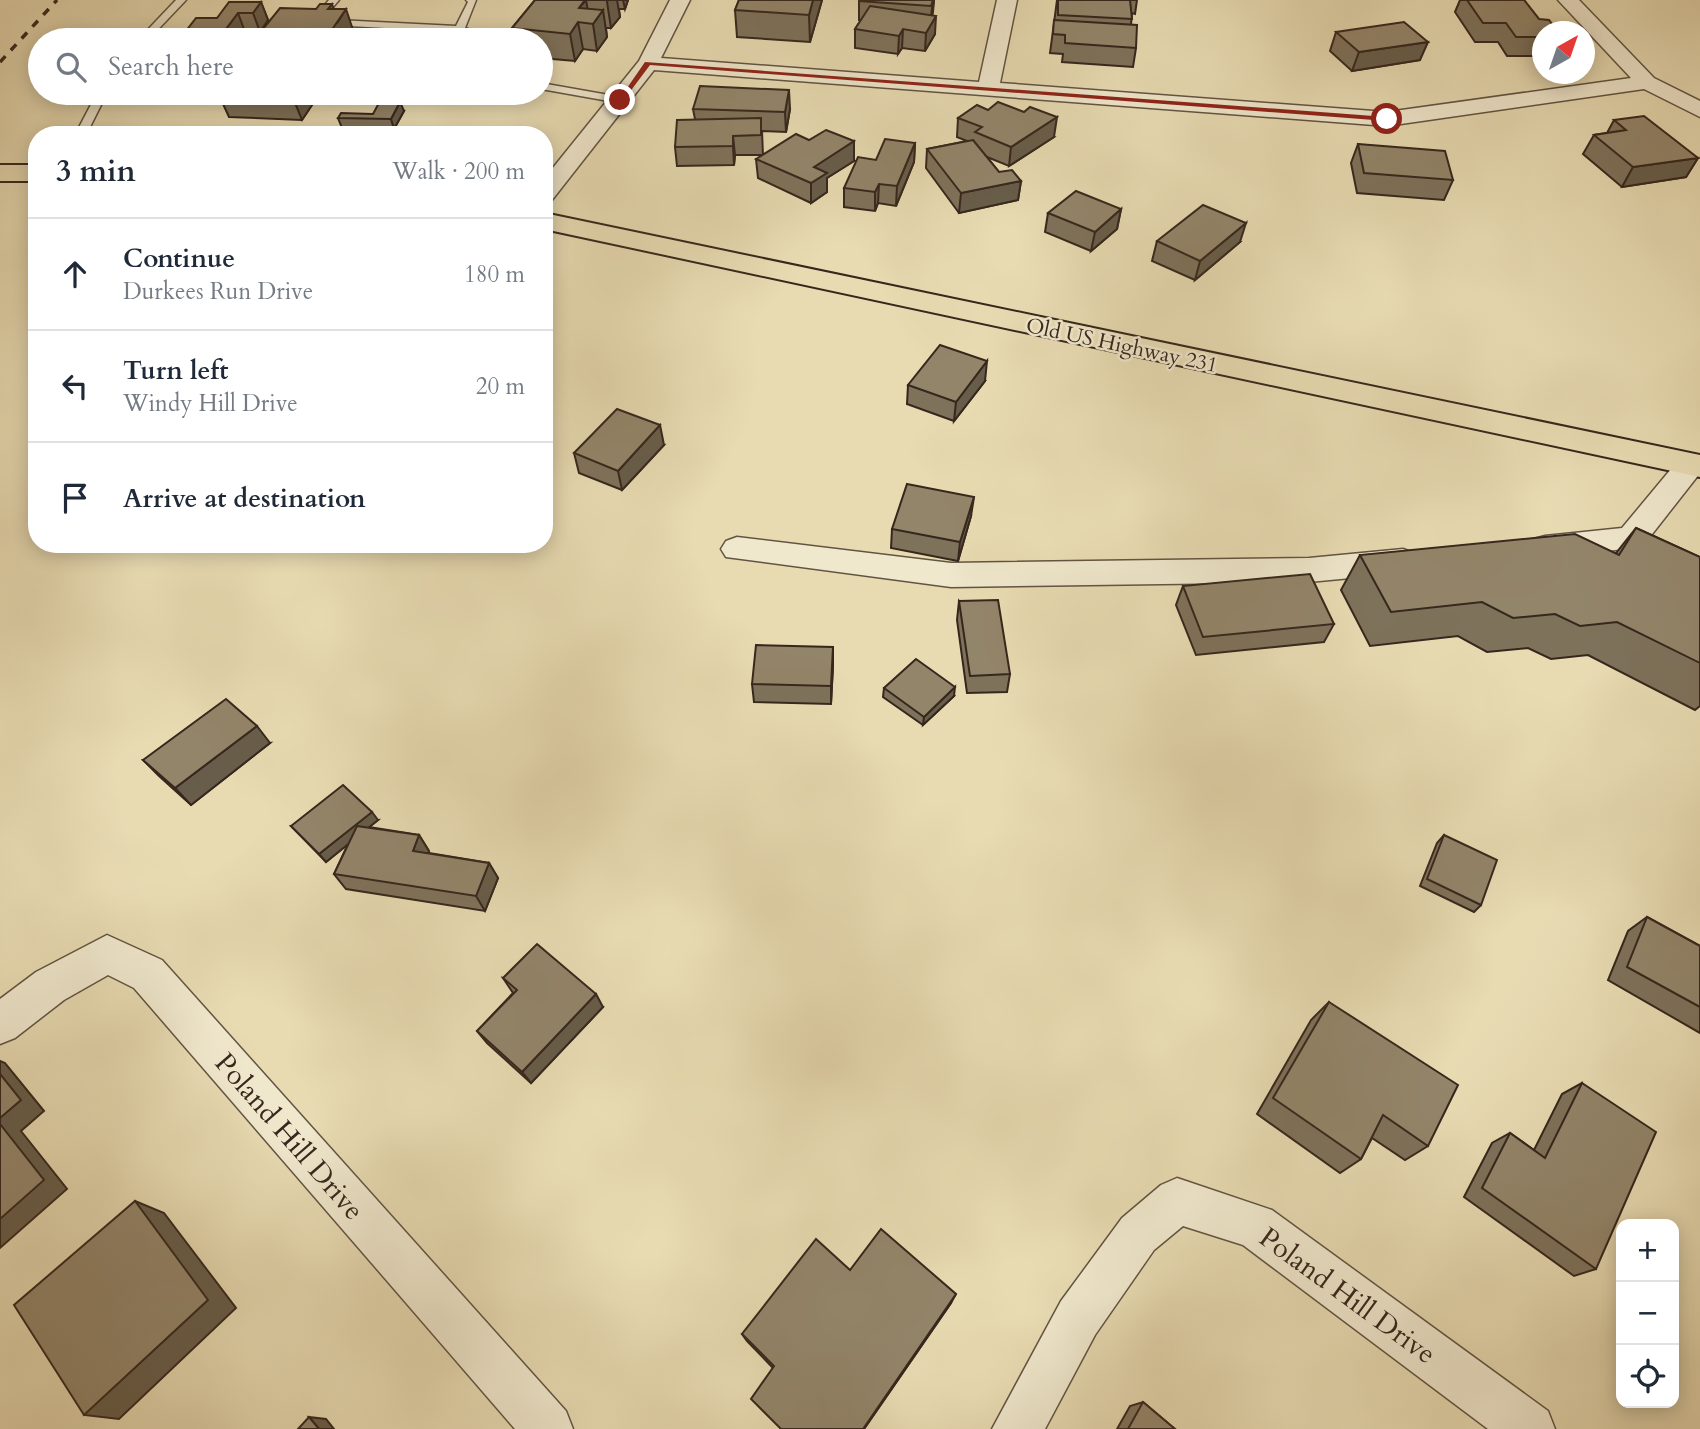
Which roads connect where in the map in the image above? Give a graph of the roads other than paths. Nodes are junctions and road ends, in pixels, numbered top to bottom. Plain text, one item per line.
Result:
1 (181, 0) edge
2 (334, 0) edge
3 (471, 0) edge
4 (680, 0) edge
5 (1007, 0) edge
6 (1568, 0) edge
7 (154, 28) edge
8 (438, 28) edge
9 (460, 28) edge
10 (648, 63) junction
11 (1647, 82) junction
12 (553, 88) edge
13 (988, 89) junction
14 (620, 100) junction
15 (96, 105) edge
16 (1700, 110) edge
17 (85, 126) edge
18 (553, 184) edge
19 (553, 222) edge
20 (1696, 465) edge
21 (737, 549) dead end
22 (1510, 551) edge
23 (1430, 558) edge
24 (0, 1024) edge
25 (548, 1429) edge
26 (1017, 1429) edge
27 (1530, 1429) edge

1 - 7 lane
2 - 8 lane
3 - 9 lane
4 - 10 street
5 - 13 street
6 - 11 street
10 - 13 street
10 - 14 street
11 - 13 street
11 - 16 street
12 - 14 lane
14 - 18 street
15 - 17 lane
19 - 20 main road, Old US Highway 231
20 - 22 street
21 - 23 street
24 - 25 street, Poland Hill Drive
26 - 27 street, Poland Hill Drive

